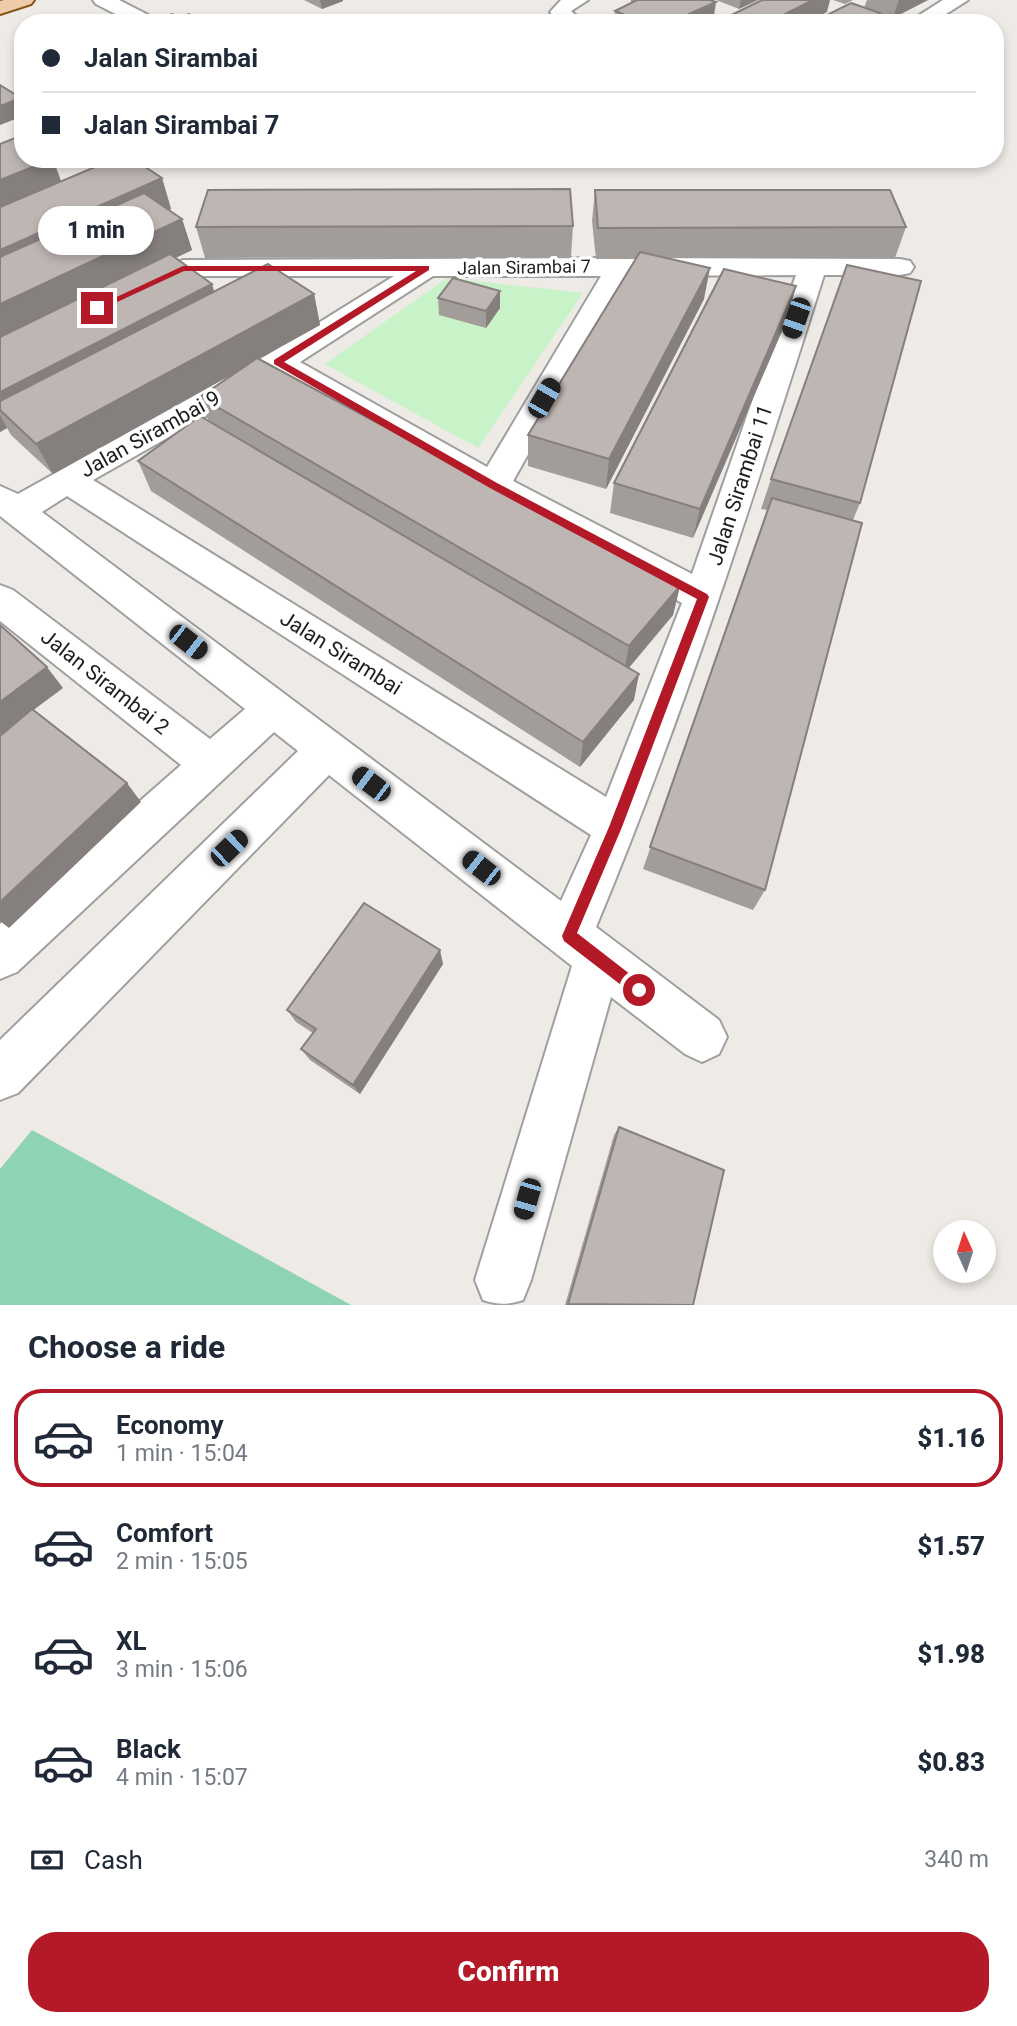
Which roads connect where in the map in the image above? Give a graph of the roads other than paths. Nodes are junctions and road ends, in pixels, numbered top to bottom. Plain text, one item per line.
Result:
1 (24, 0) edge
2 (103, 0) edge
3 (578, 0) edge
4 (958, 0) edge
5 (0, 8) edge
6 (131, 14) edge
7 (564, 14) edge
8 (933, 14) edge
9 (621, 266) junction
10 (813, 267) junction
11 (900, 267) dead end
12 (426, 268) junction
13 (122, 296) edge
14 (278, 362) junction
15 (67, 480) junction
16 (493, 486) junction
17 (8, 505) edge
18 (703, 597) junction
19 (0, 600) edge
20 (273, 708) junction
21 (327, 750) junction
22 (210, 763) junction
23 (616, 827) junction
24 (583, 947) junction
25 (0, 955) edge
26 (702, 1037) dead end
27 (4, 1062) edge
28 (503, 1280) dead end

1 - 5 main road
2 - 6 street
3 - 7 street
4 - 8 street
9 - 10 street, Jalan Sirambai 7
9 - 12 street, Jalan Sirambai 7
9 - 16 street
10 - 11 street, Jalan Sirambai 7
10 - 18 street, Jalan Sirambai 11
12 - 13 street, Jalan Sirambai 7
12 - 14 street, Jalan Sirambai 9
14 - 15 street, Jalan Sirambai 9
14 - 16 street
15 - 17 street, Jalan Sirambai 9
15 - 23 street, Jalan Sirambai
16 - 18 street
17 - 20 street
18 - 23 street, Jalan Sirambai 11
19 - 22 street, Jalan Sirambai 2
20 - 21 street
20 - 22 street
21 - 24 street
21 - 27 street
22 - 25 street
23 - 24 street, Jalan Sirambai 11
24 - 26 street
24 - 28 street, Jalan Sirambai 11

